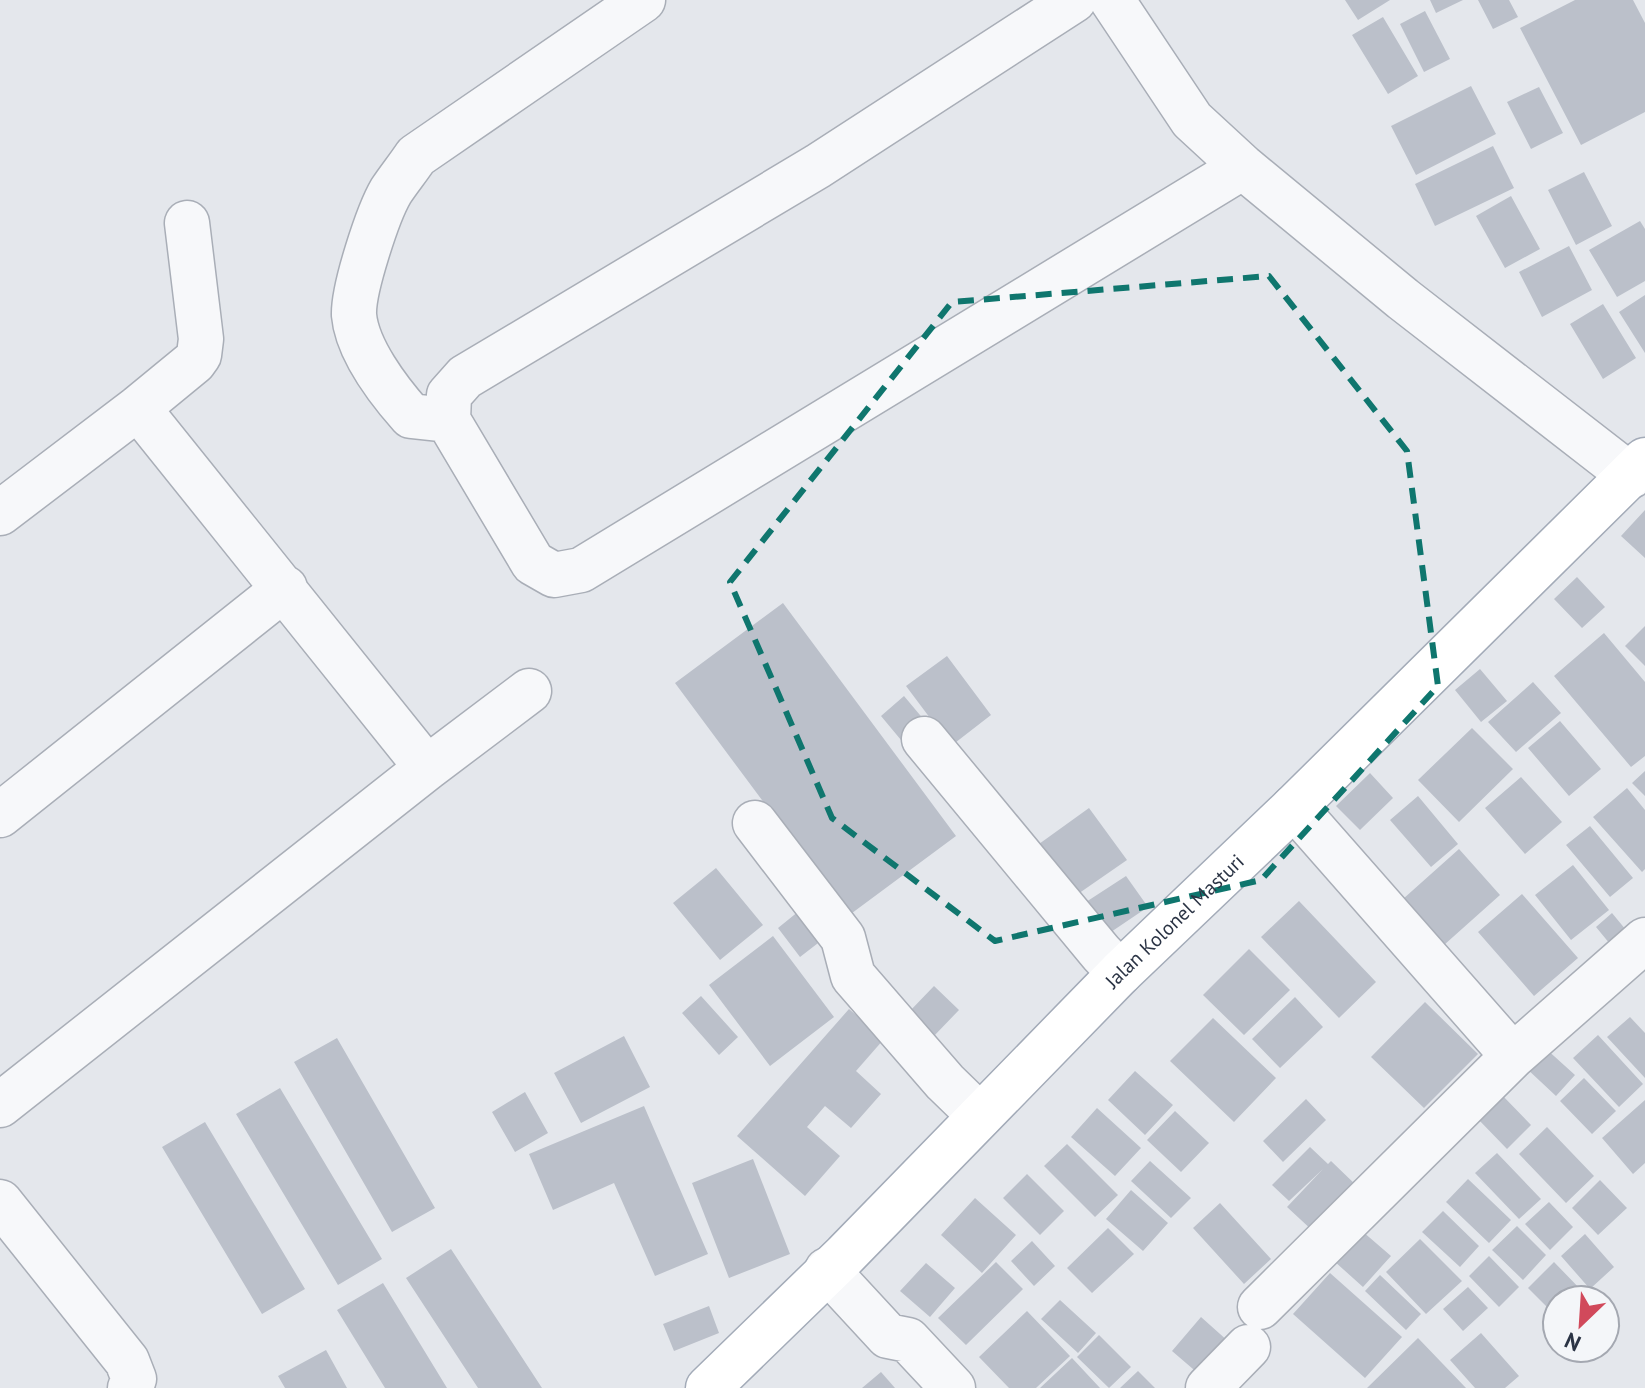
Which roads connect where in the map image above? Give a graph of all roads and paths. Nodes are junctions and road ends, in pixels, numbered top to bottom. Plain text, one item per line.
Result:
1 (643, 0) edge
2 (1074, 0) edge
3 (1112, 0) edge
4 (1243, 167) junction
5 (187, 223) dead end
6 (138, 408) junction
7 (448, 420) junction
8 (1641, 467) edge
9 (0, 513) edge
10 (285, 588) junction
11 (529, 691) dead end
12 (924, 739) dead end
13 (427, 768) junction
14 (1294, 807) junction
15 (0, 815) edge
16 (755, 823) dead end
17 (1645, 940) edge
18 (1120, 973) junction
19 (1513, 1056) junction
20 (0, 1105) edge
21 (980, 1116) junction
22 (0, 1202) edge
23 (836, 1262) junction
24 (130, 1388) edge
25 (708, 1388) edge
26 (953, 1388) edge
27 (1208, 1388) edge

1 - 7 street
2 - 7 street
3 - 4 street
4 - 7 street
4 - 8 street
5 - 6 street
6 - 9 street
6 - 10 street
8 - 14 main road, Jalan Kolonel Masturi
10 - 13 street
10 - 15 street
11 - 13 street
12 - 18 street
13 - 20 street
14 - 18 main road, Jalan Kolonel Masturi
14 - 19 street
16 - 21 street
17 - 19 street
18 - 21 main road, Jalan Kolonel Masturi
19 - 27 street
21 - 23 main road, Jalan Kolonel Masturi
22 - 24 street
23 - 25 main road, Jalan Kolonel Masturi
23 - 26 street

